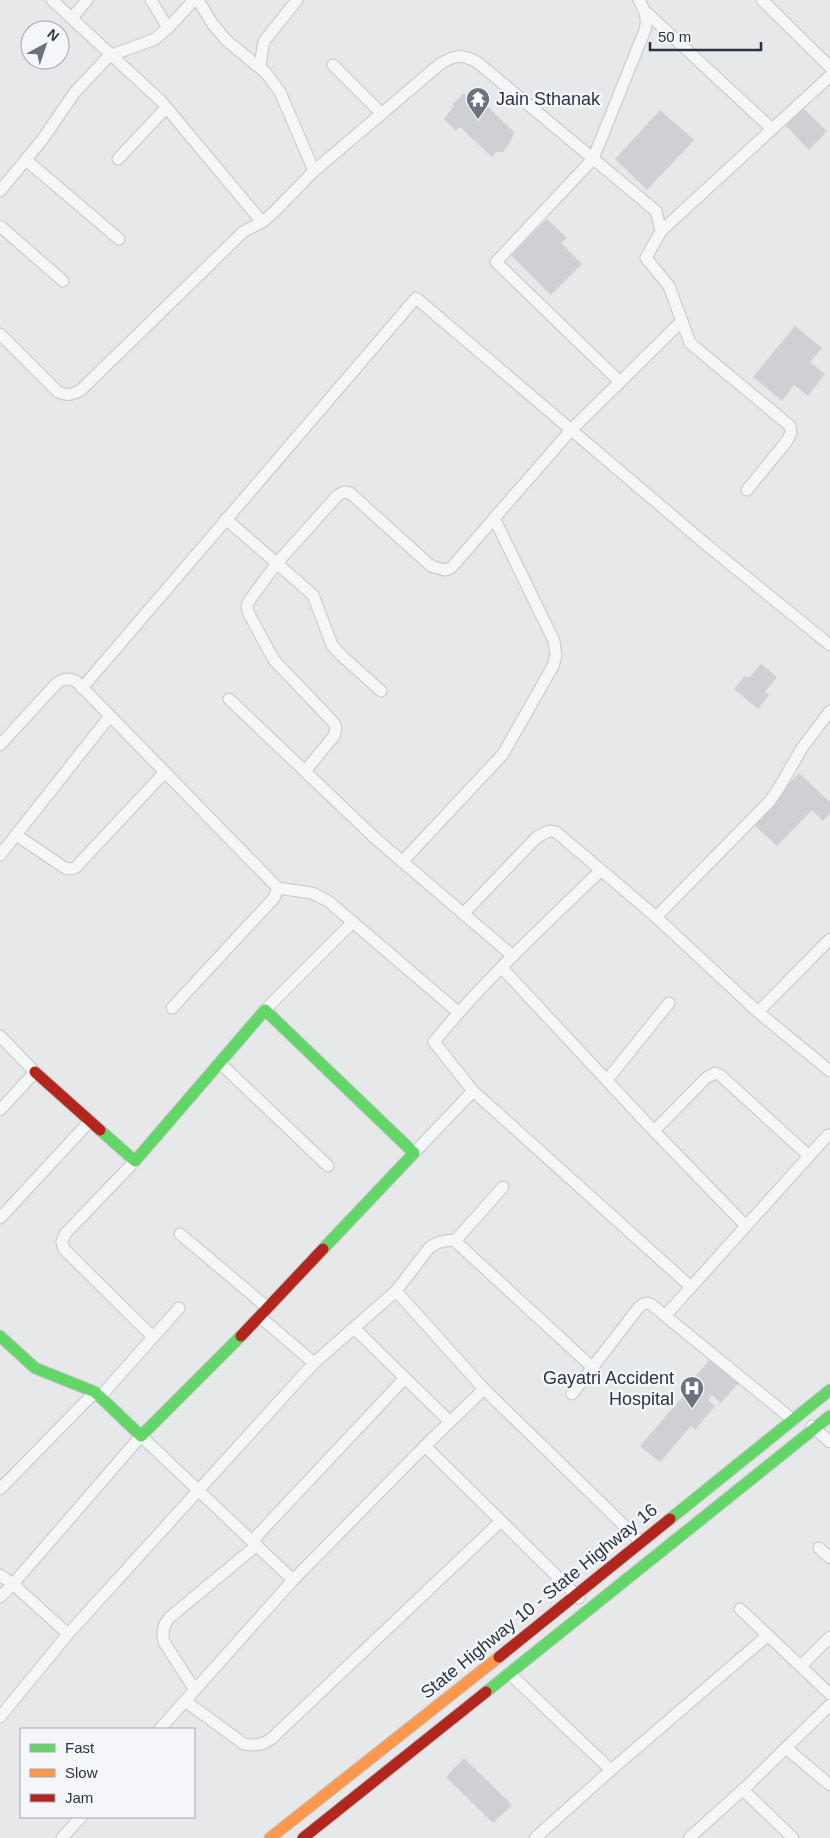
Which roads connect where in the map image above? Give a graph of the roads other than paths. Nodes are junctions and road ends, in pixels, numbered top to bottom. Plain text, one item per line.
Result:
1 (52, 0) edge
2 (87, 0) edge
3 (151, 0) edge
4 (194, 0) edge
5 (198, 0) edge
6 (297, 0) edge
7 (639, 0) edge
8 (762, 0) edge
9 (646, 12) junction
10 (72, 18) junction
11 (168, 28) junction
12 (111, 55) junction
13 (333, 65) dead end
14 (260, 67) junction
15 (830, 67) edge
16 (830, 76) edge
17 (166, 108) junction
18 (382, 114) junction
19 (772, 129) junction
20 (118, 159) dead end
21 (592, 159) junction
22 (26, 160) junction
23 (314, 171) junction
24 (0, 191) edge
25 (262, 222) junction
26 (0, 226) edge
27 (661, 231) junction
28 (119, 239) dead end
29 (62, 282) dead end
30 (682, 321) junction
31 (0, 334) edge
32 (620, 382) junction
33 (571, 430) junction
34 (747, 490) dead end
35 (494, 518) junction
36 (226, 519) junction
37 (277, 563) junction
38 (830, 645) edge
39 (82, 688) junction
40 (381, 691) dead end
41 (229, 699) dead end
42 (830, 711) edge
43 (110, 716) junction
44 (0, 745) edge
45 (305, 771) junction
46 (165, 772) junction
47 (16, 835) junction
48 (0, 855) edge
49 (402, 862) junction
50 (601, 870) junction
51 (278, 888) junction
52 (463, 914) junction
53 (656, 916) junction
54 (353, 922) junction
55 (830, 939) edge
56 (513, 956) junction
57 (502, 968) junction
58 (669, 1003) dead end
59 (172, 1008) dead end
60 (265, 1010) junction
61 (458, 1012) junction
62 (758, 1012) junction
63 (0, 1036) edge
64 (220, 1063) junction
65 (35, 1072) junction
66 (830, 1072) edge
67 (606, 1080) junction
68 (473, 1091) junction
69 (0, 1110) edge
70 (90, 1121) junction
71 (654, 1131) junction
72 (828, 1135) dead end
73 (414, 1153) junction
74 (809, 1156) junction
75 (135, 1161) junction
76 (328, 1166) dead end
77 (503, 1187) dead end
78 (0, 1218) edge
79 (746, 1226) junction
80 (180, 1234) dead end
81 (454, 1241) junction
82 (691, 1287) junction
83 (396, 1291) junction
84 (179, 1308) dead end
85 (268, 1308) junction
86 (665, 1316) junction
87 (260, 1317) junction
88 (354, 1328) junction
89 (0, 1336) edge
90 (153, 1337) junction
91 (314, 1363) junction
92 (592, 1367) junction
93 (405, 1378) junction
94 (484, 1389) junction
95 (830, 1390) edge
96 (572, 1394) dead end
97 (97, 1395) junction
98 (830, 1416) edge
99 (796, 1417) junction
100 (450, 1422) junction
101 (815, 1428) junction
102 (141, 1436) junction
103 (830, 1442) edge
104 (425, 1446) junction
105 (1, 1486) edge
106 (199, 1491) junction
107 (501, 1521) junction
108 (641, 1542) junction
109 (254, 1543) junction
110 (819, 1548) dead end
111 (830, 1558) edge
112 (0, 1575) edge
113 (293, 1580) junction
114 (13, 1584) junction
115 (575, 1594) junction
116 (0, 1597) edge
117 (740, 1609) dead end
118 (589, 1610) junction
119 (68, 1634) junction
120 (768, 1635) junction
121 (830, 1637) edge
122 (800, 1666) junction
123 (509, 1673) junction
124 (195, 1690) junction
125 (830, 1694) edge
126 (185, 1702) junction
127 (830, 1705) edge
128 (0, 1717) edge
129 (161, 1728) edge
130 (786, 1748) junction
131 (611, 1770) junction
132 (830, 1785) edge
133 (743, 1790) junction
134 (80, 1818) edge
135 (295, 1818) junction
136 (308, 1836) edge
137 (692, 1837) edge
138 (62, 1838) edge
139 (270, 1838) edge
140 (535, 1838) edge
141 (793, 1838) edge

1 - 10 street
2 - 10 street
3 - 11 street
4 - 11 street
5 - 14 street
6 - 14 street
7 - 9 street
8 - 15 street
9 - 19 street
9 - 21 street
10 - 12 street
11 - 12 street
12 - 17 street
12 - 22 street
13 - 18 street
14 - 23 street
16 - 19 street
17 - 20 street
17 - 25 street
18 - 21 street
18 - 23 street
19 - 27 street
21 - 27 street
21 - 32 street
22 - 24 street
22 - 28 street
23 - 25 street
25 - 31 street
26 - 29 street
27 - 30 street
30 - 32 street
30 - 34 street
32 - 33 street
33 - 35 street
33 - 36 street
33 - 38 street
35 - 37 street
35 - 49 street
36 - 37 street
36 - 39 street
37 - 40 street
37 - 45 street
39 - 43 street
39 - 44 street
41 - 45 street
42 - 53 street
43 - 46 street
43 - 47 street
45 - 49 street
46 - 47 street
46 - 51 street
47 - 48 street
49 - 52 street
50 - 52 street
50 - 53 street
50 - 56 street
51 - 54 street
51 - 59 street
52 - 56 street
53 - 62 street
54 - 60 street
54 - 61 street
55 - 62 street
56 - 57 street
57 - 61 street
57 - 67 street
58 - 67 street
60 - 64 main road
60 - 73 main road
61 - 68 street
62 - 66 street
63 - 65 street
64 - 75 main road
64 - 76 street
65 - 69 street
65 - 70 main road
67 - 71 street
68 - 73 street
68 - 82 street
70 - 75 main road
70 - 78 street
71 - 74 street
71 - 79 street
72 - 74 street
73 - 85 main road
74 - 79 street
75 - 90 street
77 - 81 street
79 - 82 street
80 - 85 street
81 - 83 street
81 - 92 street
82 - 86 street
83 - 88 street
83 - 94 street
84 - 90 street
85 - 87 main road
86 - 92 street
86 - 99 street
87 - 91 street
87 - 102 main road
88 - 91 street
88 - 93 street
89 - 97 main road
90 - 97 street
91 - 106 street
92 - 96 street
93 - 100 street
93 - 109 street
94 - 100 street
94 - 108 street
95 - 99 main road, State Highway 10 - State Highway 16
97 - 102 main road
97 - 105 street
98 - 101 main road, State Highway 10 - State Highway 16
99 - 101 street
99 - 108 main road, State Highway 10 - State Highway 16
100 - 104 street
101 - 103 street
101 - 118 main road, State Highway 10 - State Highway 16
102 - 106 street
102 - 114 street
104 - 107 street
104 - 113 street
106 - 109 street
106 - 119 street
107 - 115 street
107 - 126 street
108 - 115 main road, State Highway 10 - State Highway 16
109 - 113 street
109 - 124 street
110 - 111 street
112 - 114 street
113 - 124 street
114 - 116 street
114 - 119 street
115 - 118 street
115 - 135 main road, State Highway 10 - State Highway 16
117 - 120 street
118 - 123 main road, State Highway 10 - State Highway 16
119 - 128 street
120 - 122 street
120 - 131 street
121 - 122 street
122 - 125 street
123 - 131 street
123 - 136 main road, State Highway 10 - State Highway 16
124 - 126 street
126 - 129 street
127 - 130 street
130 - 132 street
130 - 133 street
131 - 140 street
133 - 137 street
133 - 141 street
134 - 138 street
135 - 136 street
135 - 139 main road, State Highway 10 - State Highway 16

